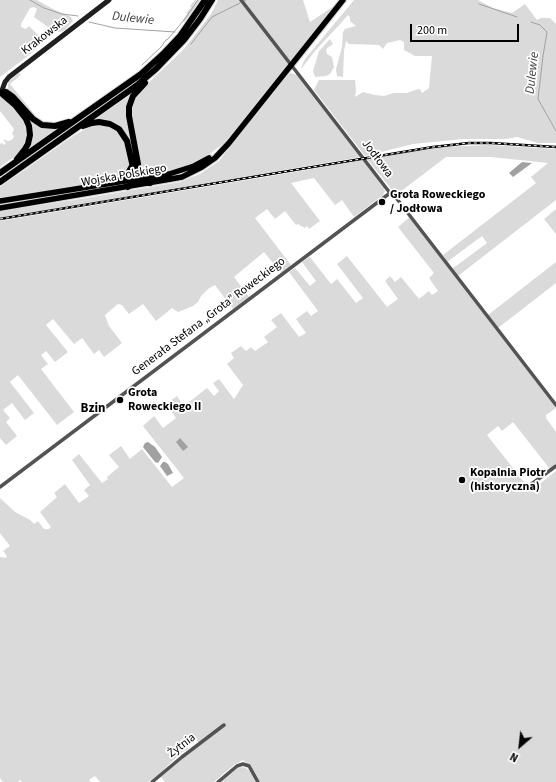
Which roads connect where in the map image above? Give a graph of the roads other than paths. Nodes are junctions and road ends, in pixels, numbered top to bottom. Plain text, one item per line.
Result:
1 (109, 0) edge
2 (205, 0) edge
3 (212, 0) edge
4 (240, 0) edge
5 (343, 0) edge
6 (291, 64) junction
7 (156, 69) junction
8 (1, 93) edge
9 (75, 121) junction
10 (70, 133) junction
11 (236, 133) junction
12 (132, 166) junction
13 (9, 167) junction
14 (139, 169) junction
15 (0, 173) edge
16 (157, 176) junction
17 (138, 179) junction
18 (0, 182) edge
19 (116, 182) junction
20 (150, 183) junction
21 (128, 187) junction
22 (390, 193) junction
23 (0, 201) edge
24 (0, 208) edge
25 (556, 406) edge
26 (556, 466) edge
27 (0, 486) edge
28 (526, 488) dead end
29 (224, 725) dead end
30 (152, 782) edge
31 (218, 782) edge
32 (258, 782) edge

1 - 8 street, Krakowska
2 - 9 highway
3 - 7 highway
4 - 6 street, Jodłowa
5 - 6 main road, Wojska Polskiego
6 - 11 main road, Wojska Polskiego
6 - 22 street, Jodłowa
7 - 10 highway
7 - 14 highway
8 - 9 highway
8 - 13 highway
9 - 13 highway
10 - 12 highway
10 - 18 highway
11 - 16 main road, Wojska Polskiego
11 - 20 main road, Wojska Polskiego
12 - 17 highway
12 - 19 highway
13 - 15 highway
14 - 16 highway
14 - 17 highway
16 - 17 main road, Wojska Polskiego
17 - 19 main road, Wojska Polskiego
17 - 20 highway
17 - 21 highway
19 - 23 main road, Wojska Polskiego
20 - 21 main road, Wojska Polskiego
21 - 24 main road, Wojska Polskiego
22 - 25 street, Jodłowa
22 - 27 street, Generała Stefana „Grota” Roweckiego
26 - 28 street
29 - 30 street, Żytnia
31 - 32 street

